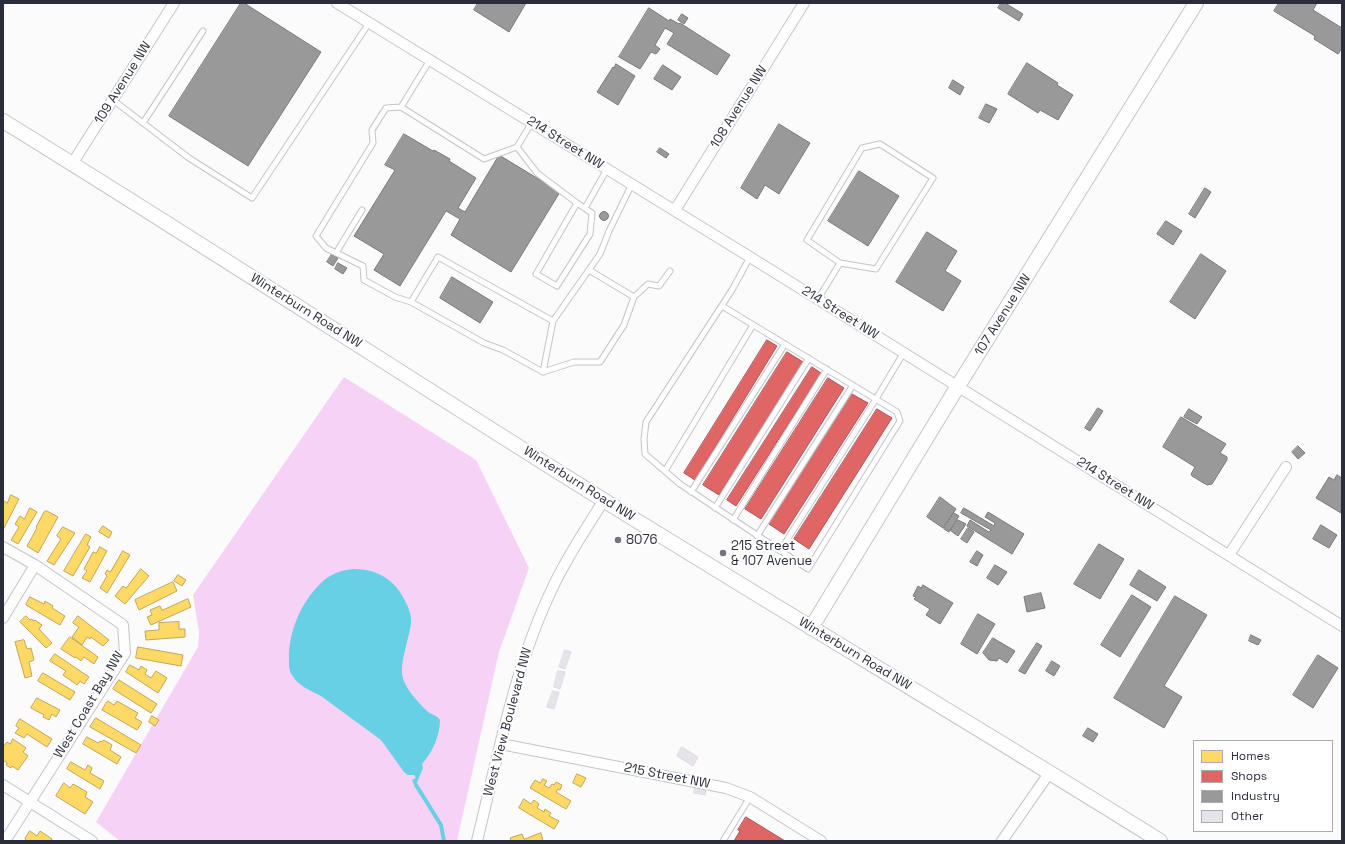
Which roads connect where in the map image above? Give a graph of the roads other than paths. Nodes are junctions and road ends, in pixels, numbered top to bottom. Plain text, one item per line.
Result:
1 (174, 3) edge
2 (337, 3) edge
3 (804, 3) edge
4 (1196, 3) edge
5 (369, 23) junction
6 (203, 31) dead end
7 (430, 60) junction
8 (113, 100) junction
9 (401, 107) junction
10 (3, 121) edge
11 (532, 122) junction
12 (143, 123) junction
13 (517, 147) junction
14 (72, 164) junction
15 (608, 169) junction
16 (632, 184) junction
17 (578, 203) junction
18 (585, 208) junction
19 (362, 210) dead end
20 (675, 210) junction
21 (336, 253) junction
22 (750, 257) junction
23 (840, 263) junction
24 (590, 270) junction
25 (670, 271) dead end
26 (634, 297) junction
27 (818, 299) junction
28 (411, 302) junction
29 (722, 306) junction
30 (553, 321) junction
31 (753, 324) junction
32 (785, 344) junction
33 (904, 352) junction
34 (809, 358) junction
35 (827, 369) junction
36 (543, 372) junction
37 (853, 385) junction
38 (958, 386) junction
39 (876, 399) junction
40 (1286, 467) dead end
41 (665, 471) junction
42 (691, 492) junction
43 (604, 500) junction
44 (715, 508) junction
45 (733, 520) junction
46 (757, 536) junction
47 (3, 547) edge
48 (780, 552) junction
49 (1229, 555) junction
50 (35, 565) junction
51 (3, 618) edge
52 (1342, 626) edge
53 (811, 628) junction
54 (501, 744) junction
55 (1050, 772) junction
56 (3, 785) edge
57 (750, 797) junction
58 (30, 801) junction
59 (5, 841) edge
60 (92, 841) edge
61 (478, 841) edge
62 (723, 841) edge
63 (821, 841) edge
64 (1002, 841) edge
65 (1160, 841) edge

1 - 8 street, 109 Avenue NW
2 - 5 street, 214 Street NW
3 - 20 street, 108 Avenue NW
4 - 38 main road, 107 Avenue NW
5 - 7 street, 214 Street NW
5 - 12 lane
6 - 12 lane
7 - 9 lane
7 - 11 street, 214 Street NW
8 - 12 lane
8 - 14 street, 109 Avenue NW
9 - 13 lane
9 - 21 lane
10 - 14 main road, Winterburn Road NW
11 - 13 lane
11 - 15 street, 214 Street NW
13 - 17 lane
14 - 43 main road, Winterburn Road NW
15 - 16 street, 214 Street NW
15 - 18 lane
16 - 20 street, 214 Street NW
16 - 24 lane
17 - 18 lane
17 - 18 lane
19 - 21 lane
20 - 22 street, 214 Street NW
21 - 28 lane
22 - 27 street, 214 Street NW
22 - 29 lane
23 - 23 lane
23 - 27 lane
24 - 26 lane
24 - 30 lane
25 - 26 lane
26 - 36 lane
27 - 33 street, 214 Street NW
28 - 30 lane
28 - 36 lane
29 - 31 lane
29 - 41 lane
30 - 36 lane
31 - 32 lane
31 - 41 lane
32 - 34 lane
32 - 42 lane
33 - 38 street, 214 Street NW
33 - 39 lane
34 - 35 lane
34 - 44 lane
35 - 37 lane
35 - 45 lane
37 - 39 lane
37 - 46 lane
38 - 49 street, 214 Street NW
38 - 53 main road, 107 Avenue NW
39 - 48 lane
39 - 48 lane
40 - 49 street
41 - 42 lane
42 - 44 lane
43 - 53 main road, Winterburn Road NW
43 - 54 street, West View Boulevard NW
44 - 45 lane
45 - 46 lane
46 - 48 lane
47 - 50 street, West Coast Bay NW
49 - 52 street, 214 Street NW
50 - 51 street
50 - 58 street, West Coast Bay NW
53 - 55 main road, Winterburn Road NW
54 - 57 street, 215 Street NW
54 - 61 street, West View Boulevard NW
55 - 64 street
55 - 65 main road, Winterburn Road NW
56 - 58 street
57 - 62 lane
57 - 63 street, 215 Street NW
58 - 59 street
58 - 60 street

